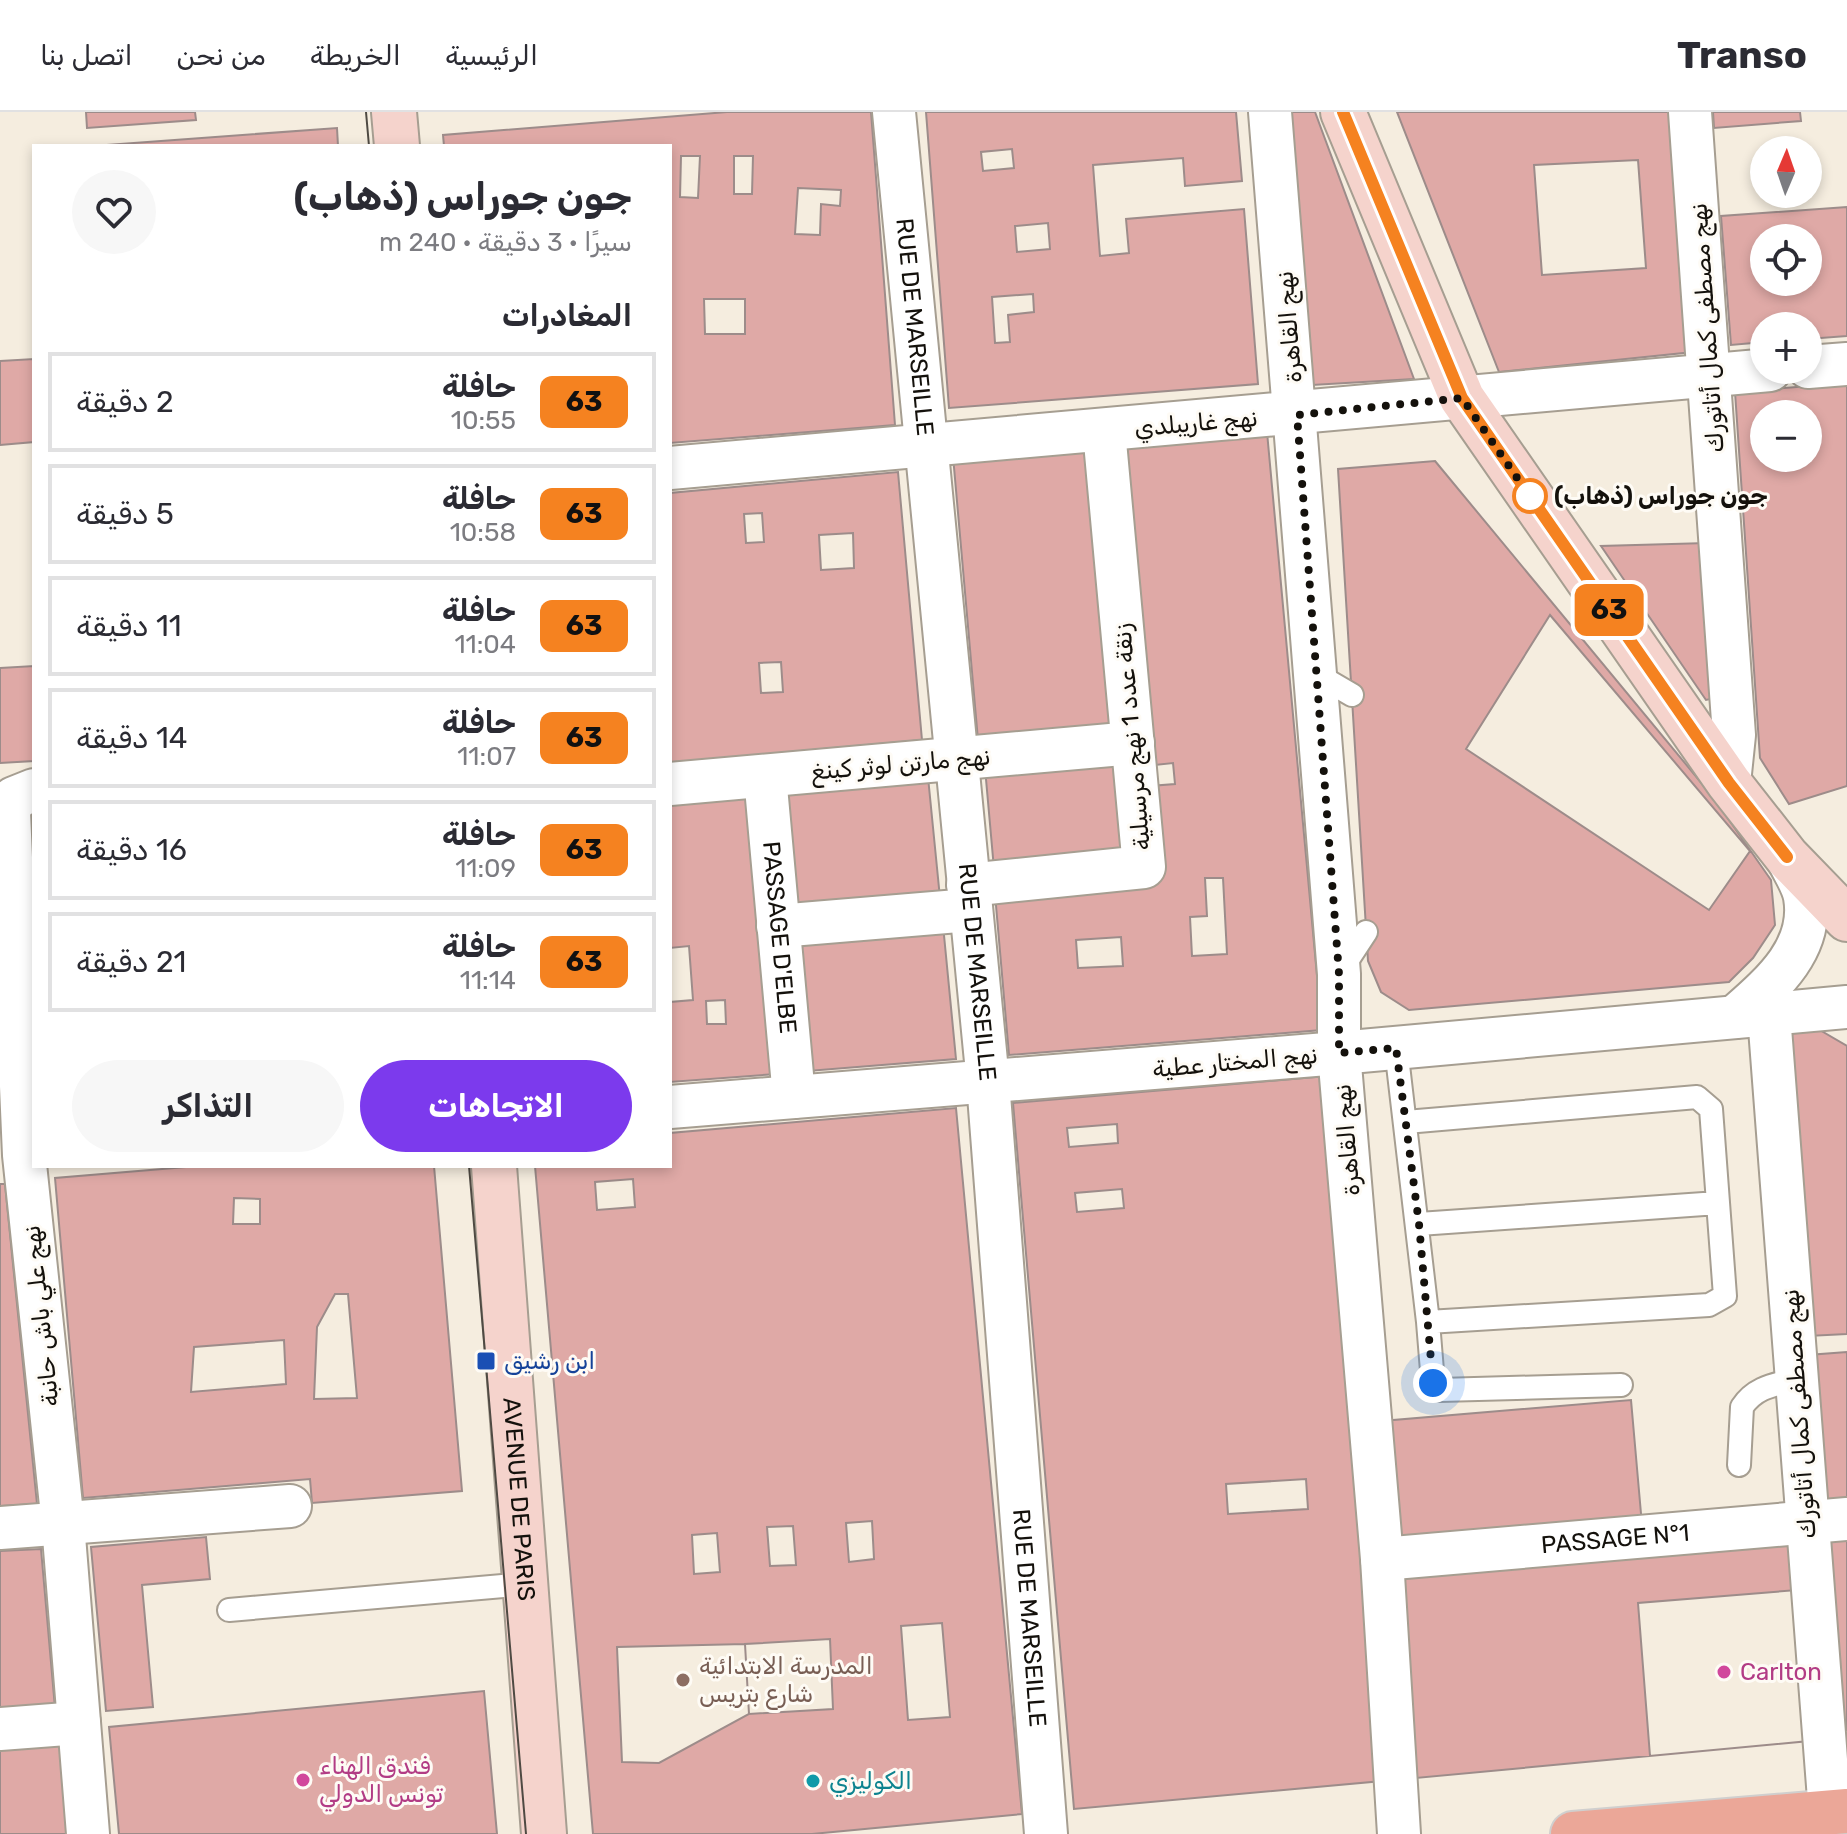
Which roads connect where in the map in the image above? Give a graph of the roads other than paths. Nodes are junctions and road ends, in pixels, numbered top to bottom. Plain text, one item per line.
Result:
1 (394, 112) edge
2 (894, 112) edge
3 (1270, 112) edge
4 (1343, 112) edge
5 (1690, 112) edge
6 (397, 144) edge
7 (1847, 364) edge
8 (1822, 366) edge
9 (1750, 371) edge
10 (1711, 374) junction
11 (1462, 398) junction
12 (1297, 415) junction
13 (1104, 431) junction
14 (929, 446) junction
15 (672, 468) edge
16 (1316, 674) junction
17 (1352, 695) dead end
18 (1133, 743) junction
19 (957, 759) junction
20 (765, 776) junction
21 (1729, 783) junction
22 (672, 784) edge
23 (24, 794) edge
24 (1787, 857) junction
25 (6, 861) edge
26 (969, 897) junction
27 (1847, 919) edge
28 (778, 926) junction
29 (1366, 932) dead end
30 (1339, 974) junction
31 (1847, 1007) edge
32 (1752, 1016) junction
33 (1396, 1048) junction
34 (1339, 1053) junction
35 (988, 1082) junction
36 (794, 1097) junction
37 (672, 1107) edge
38 (1406, 1122) junction
39 (19, 1155) edge
40 (494, 1168) edge
41 (1718, 1203) junction
42 (1419, 1224) junction
43 (1428, 1322) junction
44 (1797, 1379) junction
45 (1621, 1385) dead end
46 (1739, 1465) dead end
47 (290, 1506) dead end
48 (1827, 1521) edge
49 (63, 1524) junction
50 (0, 1528) edge
51 (1382, 1559) junction
52 (526, 1584) junction
53 (229, 1610) dead end
54 (79, 1723) junction
55 (0, 1729) edge
56 (1838, 1812) edge
57 (88, 1834) edge
58 (544, 1834) edge
59 (1046, 1834) edge
60 (1399, 1834) edge
61 (1573, 1834) edge

1 - 6 main road
2 - 14 street, RUE DE MARSEILLE
3 - 12 street, نهج القاهرة
4 - 11 main road
5 - 10 street, نهج مصطفى كمال أتاتورك
7 - 8 street
9 - 10 street, نهج غاريبلدي
10 - 11 street, نهج غاريبلدي
10 - 21 street, نهج مصطفى كمال أتاتورك
11 - 12 street, نهج غاريبلدي
11 - 21 main road
12 - 13 street, نهج غاريبلدي
12 - 16 street, نهج القاهرة
13 - 14 street, نهج غاريبلدي
13 - 18 street, زنقة عدد 1 نهج مرسيلية
14 - 15 street, نهج غاريبلدي
14 - 19 street, RUE DE MARSEILLE
16 - 17 lane
16 - 30 street, نهج القاهرة
18 - 19 street, نهج مارتن لوثر كينغ
18 - 26 street, زنقة عدد 1 نهج مرسيلية
19 - 20 street, نهج مارتن لوثر كينغ
19 - 26 street, RUE DE MARSEILLE
20 - 22 street, نهج مارتن لوثر كينغ
20 - 28 street, PASSAGE D'ELBE
21 - 24 main road
23 - 25 street, نهج علي باش حانبة
24 - 27 main road
24 - 32 street
25 - 39 street, نهج علي باش حانبة
26 - 28 street
26 - 35 street, RUE DE MARSEILLE
28 - 36 street, PASSAGE D'ELBE
29 - 30 lane
30 - 34 street, نهج القاهرة
31 - 32 street, نهج المختار عطية
32 - 33 street, نهج المختار عطية
32 - 44 street, نهج مصطفى كمال أتاتورك
33 - 34 street, نهج المختار عطية
33 - 38 lane
34 - 35 street, نهج المختار عطية
34 - 51 street, نهج القاهرة
35 - 36 street, نهج المختار عطية
35 - 59 street, RUE DE MARSEILLE
36 - 37 street, نهج المختار عطية
38 - 41 lane
38 - 42 lane
39 - 49 street, نهج علي باش حانبة
40 - 52 main road, AVENUE DE PARIS
41 - 42 lane
41 - 43 lane
42 - 43 lane
43 - 45 lane
44 - 46 lane
44 - 48 street, نهج مصطفى كمال أتاتورك
47 - 49 street
48 - 51 street, PASSAGE N°1
48 - 56 street, نهج مصطفى كمال أتاتورك
49 - 50 street
49 - 54 street, نهج علي باش حانبة
51 - 60 street, نهج القاهرة
52 - 53 lane
52 - 58 main road, AVENUE DE PARIS
54 - 55 street
54 - 57 street, نهج علي باش حانبة
56 - 61 main road

